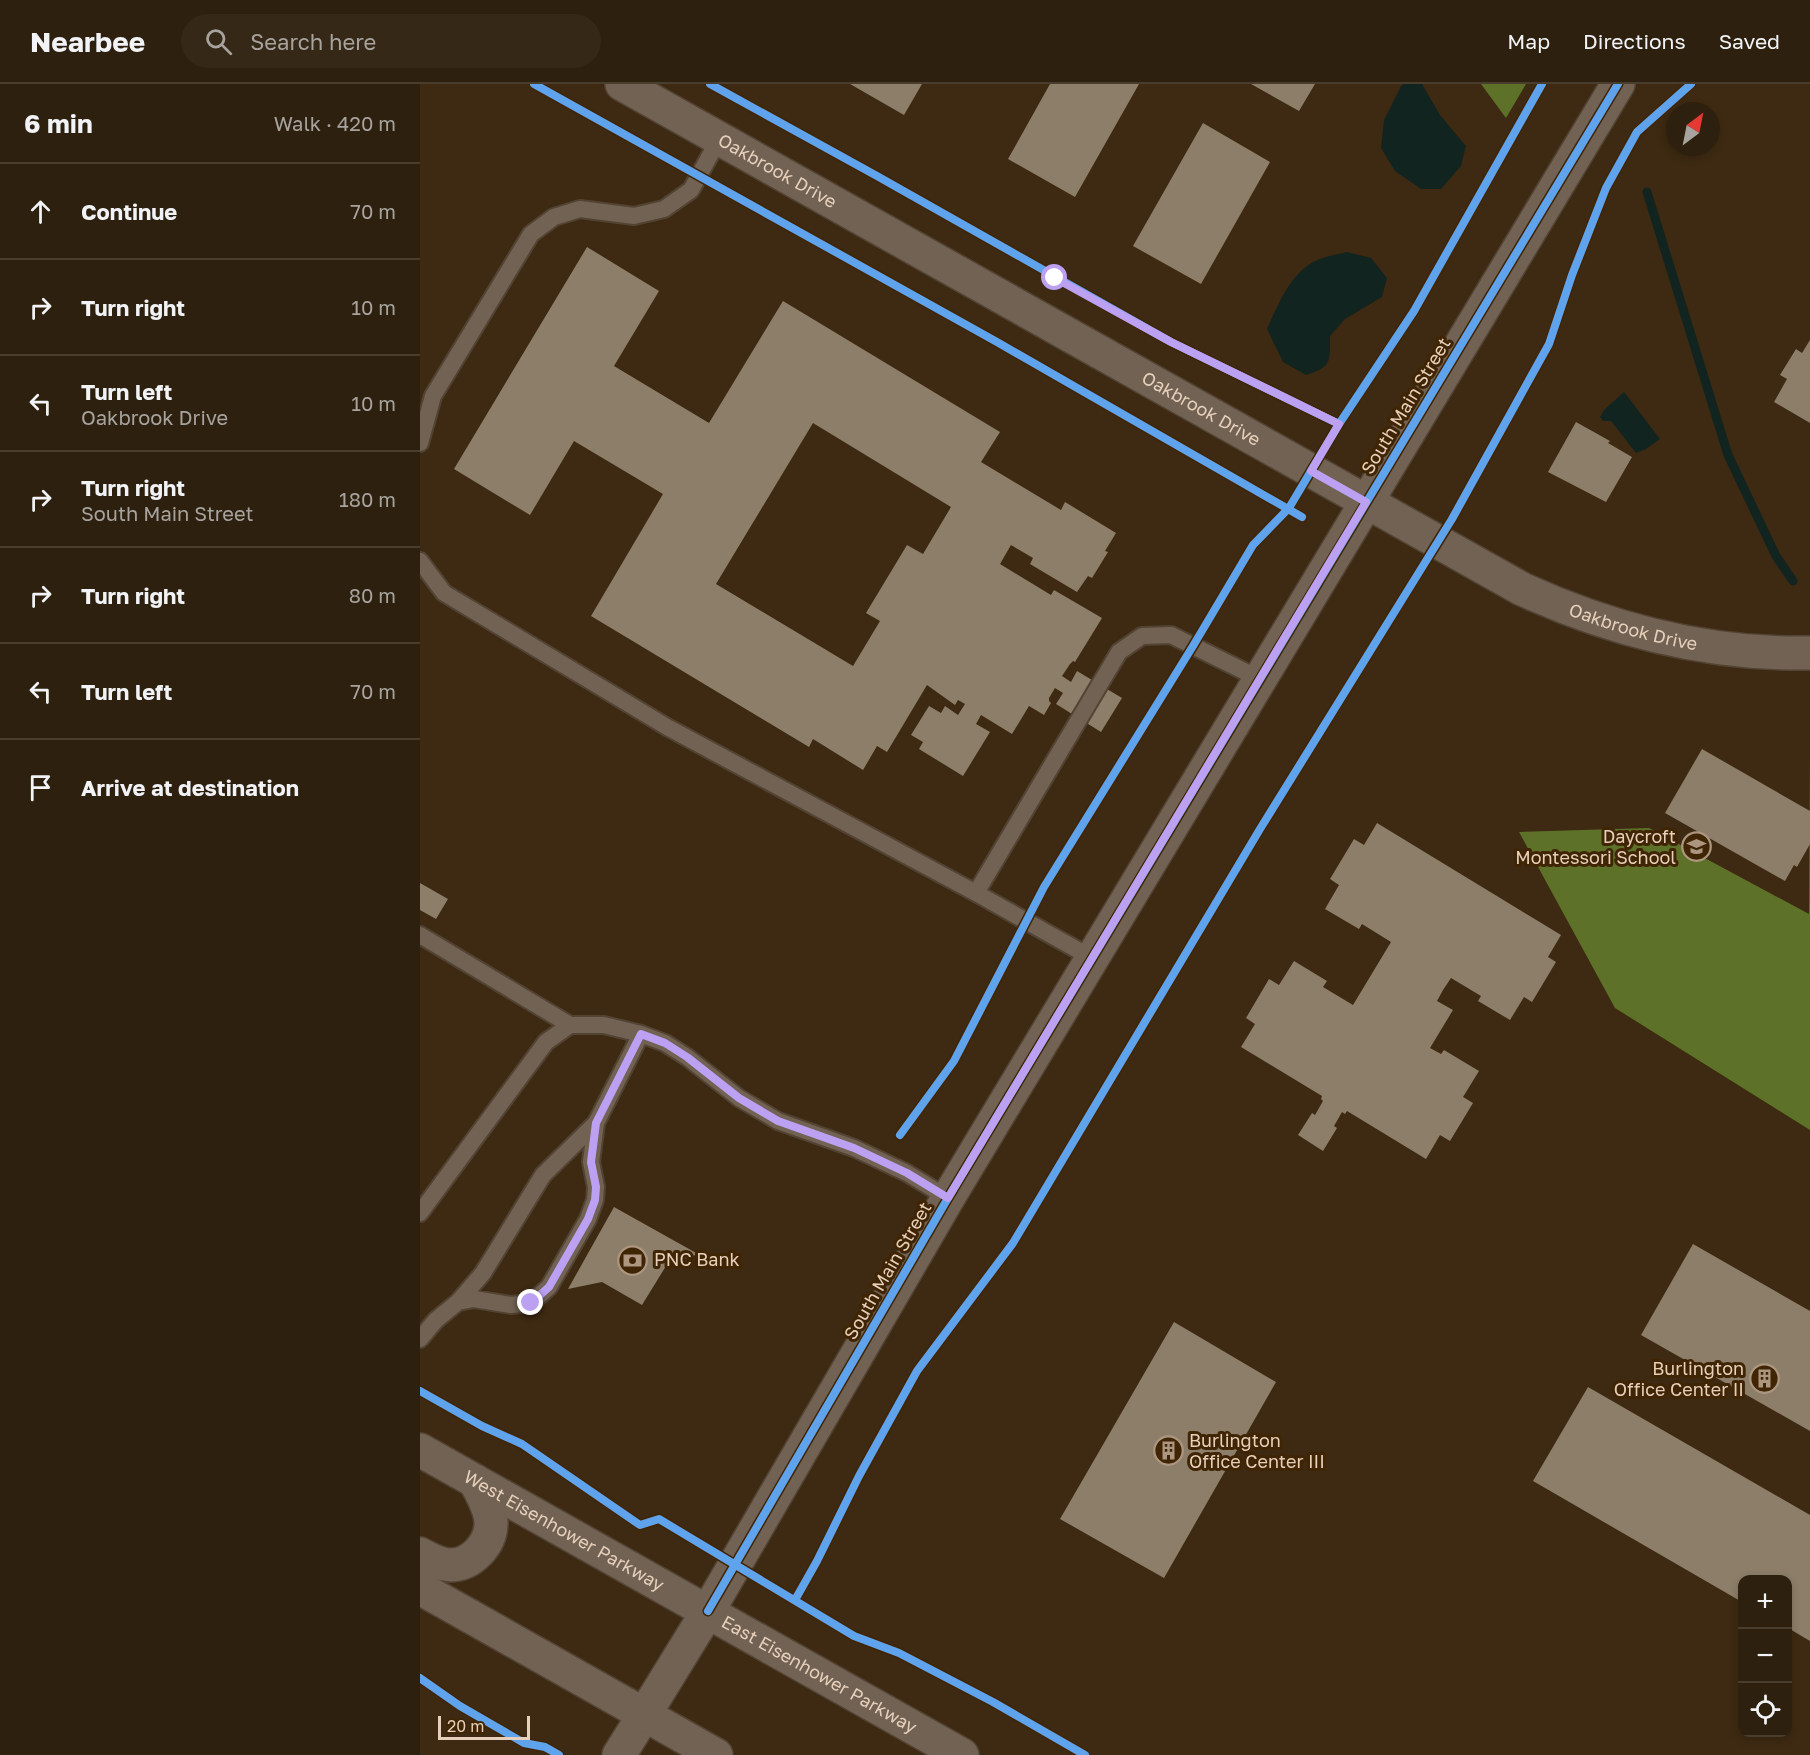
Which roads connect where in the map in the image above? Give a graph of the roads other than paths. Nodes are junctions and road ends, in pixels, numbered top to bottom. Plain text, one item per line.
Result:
1 (622, 84) edge
2 (1618, 84) edge
3 (719, 139) junction
4 (420, 443) edge
5 (1366, 502) junction
6 (420, 561) edge
7 (1810, 653) edge
8 (1260, 679) junction
9 (975, 893) junction
10 (420, 935) edge
11 (1092, 957) junction
12 (570, 1025) junction
13 (641, 1034) junction
14 (596, 1123) junction
15 (948, 1198) junction
16 (420, 1213) edge
17 (458, 1302) junction
18 (420, 1339) edge
19 (420, 1450) edge
20 (475, 1481) junction
21 (420, 1554) edge
22 (420, 1588) edge
23 (708, 1611) junction
24 (644, 1715) junction
25 (619, 1755) edge
26 (716, 1755) edge
27 (962, 1755) edge

1 - 3 street, Oakbrook Drive
2 - 5 street, South Main Street
3 - 4 lane
3 - 5 street, Oakbrook Drive
5 - 7 street, Oakbrook Drive
5 - 8 street, South Main Street
6 - 9 lane
8 - 9 lane
8 - 11 street, South Main Street
9 - 11 lane
10 - 12 lane
11 - 15 street, South Main Street
12 - 13 lane
12 - 16 lane
13 - 14 lane
13 - 15 lane
14 - 17 lane
14 - 17 lane
15 - 23 street, South Main Street
17 - 18 lane
19 - 20 street, West Eisenhower Parkway
20 - 21 street
20 - 23 street, West Eisenhower Parkway
22 - 24 street
23 - 24 street, South Main Street
23 - 27 street, East Eisenhower Parkway
24 - 25 street, South Main Street
24 - 26 street

